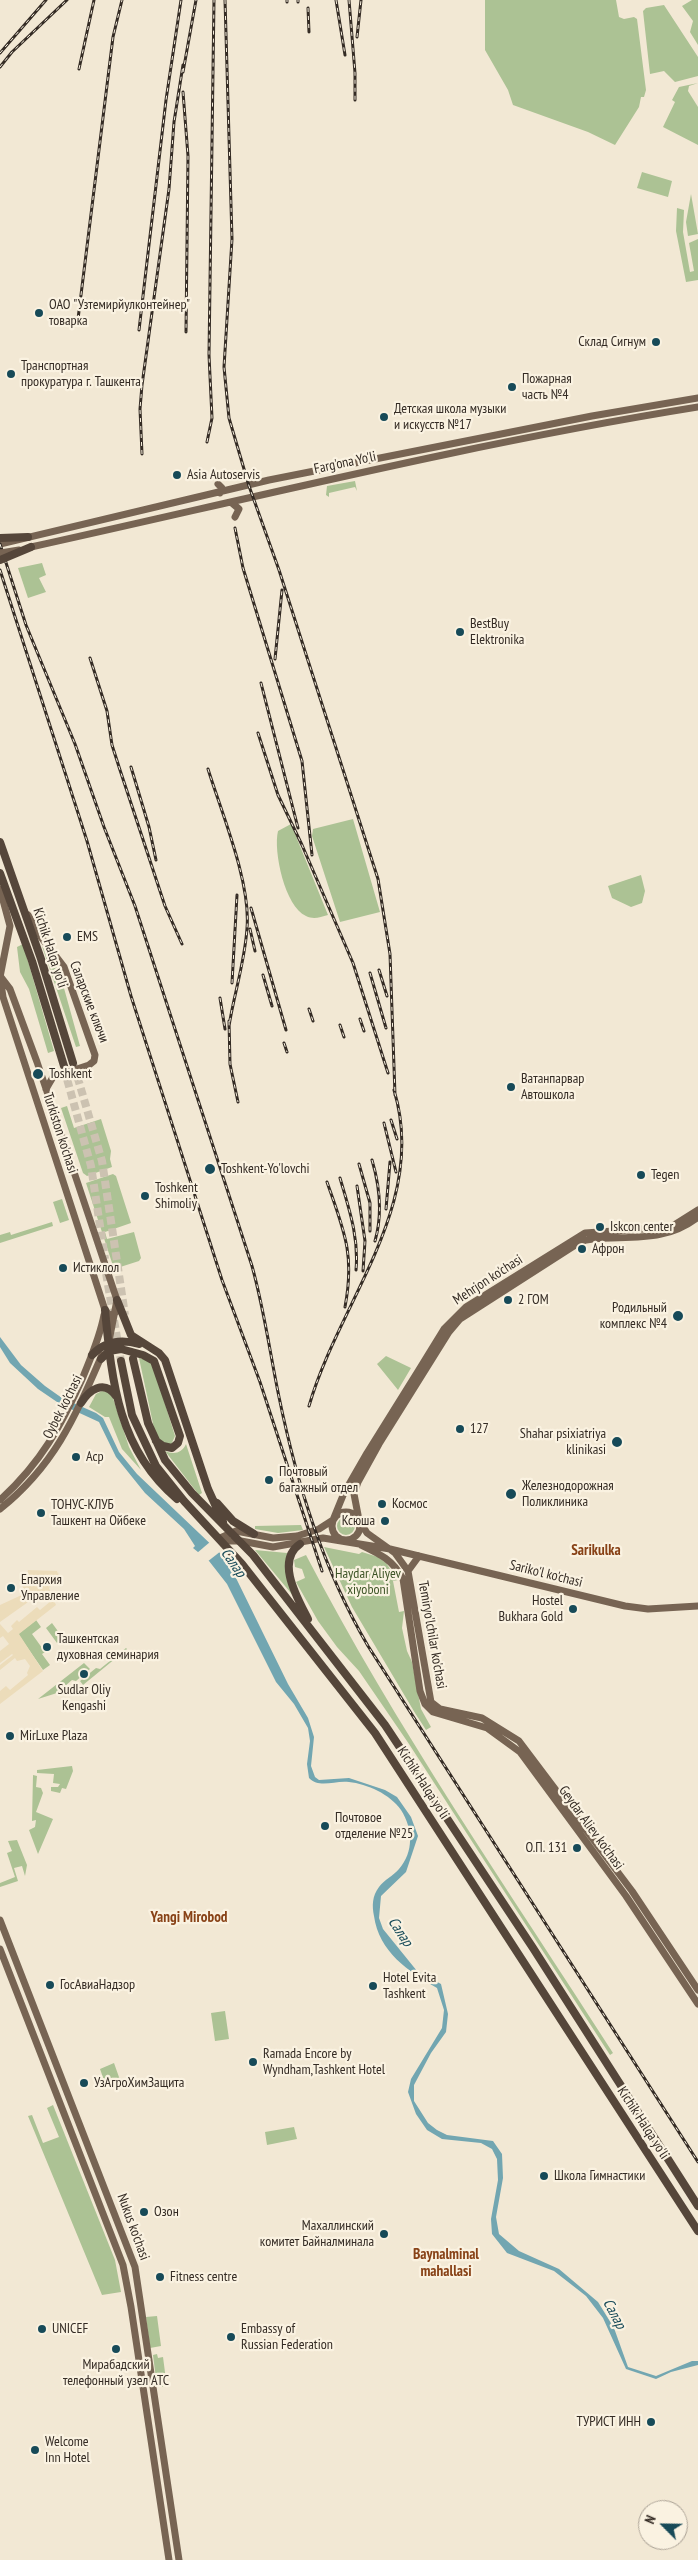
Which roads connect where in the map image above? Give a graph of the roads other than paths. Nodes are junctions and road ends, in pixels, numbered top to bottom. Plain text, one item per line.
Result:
1 (698, 398) edge
2 (698, 407) edge
3 (218, 484) dead end
4 (220, 493) junction
5 (232, 502) junction
6 (235, 517) dead end
7 (28, 537) junction
8 (0, 538) edge
9 (0, 544) edge
10 (31, 547) junction
11 (0, 553) edge
12 (0, 560) edge
13 (0, 842) edge
14 (0, 873) edge
15 (0, 889) edge
16 (22, 904) junction
17 (6, 950) junction
18 (0, 959) edge
19 (0, 976) edge
20 (2, 995) edge
21 (73, 1063) tunnel mouth
22 (64, 1066) tunnel mouth
23 (46, 1090) junction
24 (698, 1210) edge
25 (698, 1217) edge
26 (485, 1298) junction
27 (117, 1300) junction
28 (105, 1310) junction
29 (116, 1312) junction
30 (146, 1346) junction
31 (108, 1347) junction
32 (92, 1355) junction
33 (133, 1359) dead end
34 (100, 1360) joint
35 (121, 1361) tunnel mouth
36 (81, 1403) junction
37 (121, 1408) junction
38 (152, 1435) junction
39 (208, 1489) junction
40 (192, 1493) junction
41 (0, 1500) edge
42 (184, 1501) junction
43 (0, 1509) edge
44 (333, 1520) junction
45 (359, 1520) junction
46 (209, 1526) junction
47 (225, 1526) junction
48 (231, 1532) junction
49 (254, 1534) junction
50 (222, 1540) junction
51 (342, 1540) junction
52 (241, 1542) junction
53 (300, 1544) junction
54 (361, 1546) junction
55 (390, 1549) junction
56 (419, 1556) junction
57 (408, 1571) junction
58 (698, 1606) edge
59 (316, 1636) junction
60 (305, 1643) junction
61 (430, 1705) junction
62 (397, 1742) junction
63 (386, 1750) junction
64 (564, 1804) junction
65 (632, 1891) junction
66 (496, 1892) junction
67 (626, 1896) junction
68 (484, 1901) junction
69 (0, 1920) edge
70 (1, 1953) edge
71 (677, 1956) junction
72 (15, 1960) junction
73 (669, 1961) junction
74 (3, 1968) edge
75 (698, 1990) edge
76 (698, 2004) edge
77 (698, 2206) edge
78 (698, 2231) edge
79 (169, 2560) edge
80 (179, 2560) edge

1 - 4 main road, Farg'ona Yo'li
2 - 5 main road, Farg'ona Yo'li
3 - 4 main road
4 - 7 main road, Farg'ona Yo'li
5 - 6 main road
5 - 10 main road, Farg'ona Yo'li
7 - 8 highway
7 - 9 main road, Farg'ona Yo'li
10 - 11 main road, Farg'ona Yo'li, bridge
10 - 12 highway, bridge
13 - 16 highway, Kichik Halqa yo'li
14 - 22 highway, Kichik Halqa yo'li
15 - 17 main road
16 - 21 highway, Kichik Halqa yo'li
16 - 23 main road, Саларские ключи
17 - 18 main road
17 - 19 main road
19 - 20 main road, Turkiston ko'chasi
19 - 23 main road, Turkiston ko'chasi
20 - 28 main road, Turkiston ko'chasi
23 - 27 main road, Turkiston ko'chasi
24 - 26 main road, Mehrjon ko'chasi
25 - 26 main road, Mehrjon ko'chasi
26 - 44 main road, Mehrjon ko'chasi
26 - 45 main road, Mehrjon ko'chasi
27 - 29 main road
27 - 30 highway
28 - 29 main road
28 - 31 highway
28 - 32 main road, Oybek ko'chasi
29 - 31 main road
30 - 31 highway
30 - 39 highway
31 - 32 highway
31 - 34 highway
31 - 37 highway
31 - 38 highway
32 - 41 main road, Oybek ko'chasi
33 - 38 highway, Kichik Halqa yo'li
34 - 36 main road, Oybek ko'chasi
35 - 42 highway, Kichik Halqa yo'li
36 - 37 highway
36 - 43 main road, Oybek ko'chasi
37 - 46 highway
38 - 40 highway, Kichik Halqa yo'li
39 - 47 highway
39 - 49 highway
40 - 42 highway
40 - 47 highway, Kichik Halqa yo'li
42 - 46 highway, Kichik Halqa yo'li
44 - 45 main road
44 - 49 main road
44 - 51 main road
45 - 51 main road
45 - 55 main road, Sariko'l ko'chasi
46 - 50 highway, Kichik Halqa yo'li
47 - 48 highway, Kichik Halqa yo'li
48 - 49 main road
48 - 50 main road
48 - 52 highway, Kichik Halqa yo'li
50 - 52 main road, Sariko'l ko'chasi
50 - 60 highway, Kichik Halqa yo'li
51 - 53 main road, Sariko'l ko'chasi
51 - 54 main road, Sariko'l ko'chasi
52 - 53 main road, Sariko'l ko'chasi
52 - 59 highway, Kichik Halqa yo'li
53 - 59 highway
54 - 55 main road, Sariko'l ko'chasi
54 - 61 main road, Temiryo'lchilar ko'chasi
55 - 56 main road, Sariko'l ko'chasi
55 - 57 main road, Temiryo'lchilar ko'chasi
56 - 57 main road
56 - 58 main road, Sariko'l ko'chasi
57 - 61 main road, Temiryo'lchilar ko'chasi
59 - 60 highway
59 - 62 highway, Kichik Halqa yo'li
60 - 63 highway, Kichik Halqa yo'li
61 - 64 main road, Geydar Aliev ko'chasi
62 - 63 highway
62 - 66 highway, Kichik Halqa yo'li
63 - 68 highway, Kichik Halqa yo'li
64 - 65 main road, Geydar Aliev ko'chasi
64 - 67 main road, Geydar Aliev ko'chasi
65 - 67 main road
65 - 71 main road, Geydar Aliev ko'chasi
66 - 68 highway
66 - 77 highway, Kichik Halqa yo'li
67 - 73 main road, Geydar Aliev ko'chasi
68 - 78 highway, Kichik Halqa yo'li
69 - 72 main road, Nukus ko'chasi
70 - 72 main road
70 - 74 main road, Nukus ko'chasi
71 - 73 main road
71 - 75 main road, Geydar Aliev ko'chasi
72 - 74 main road
72 - 80 main road, Nukus ko'chasi
73 - 76 main road, Geydar Aliev ko'chasi
74 - 79 main road, Nukus ko'chasi

